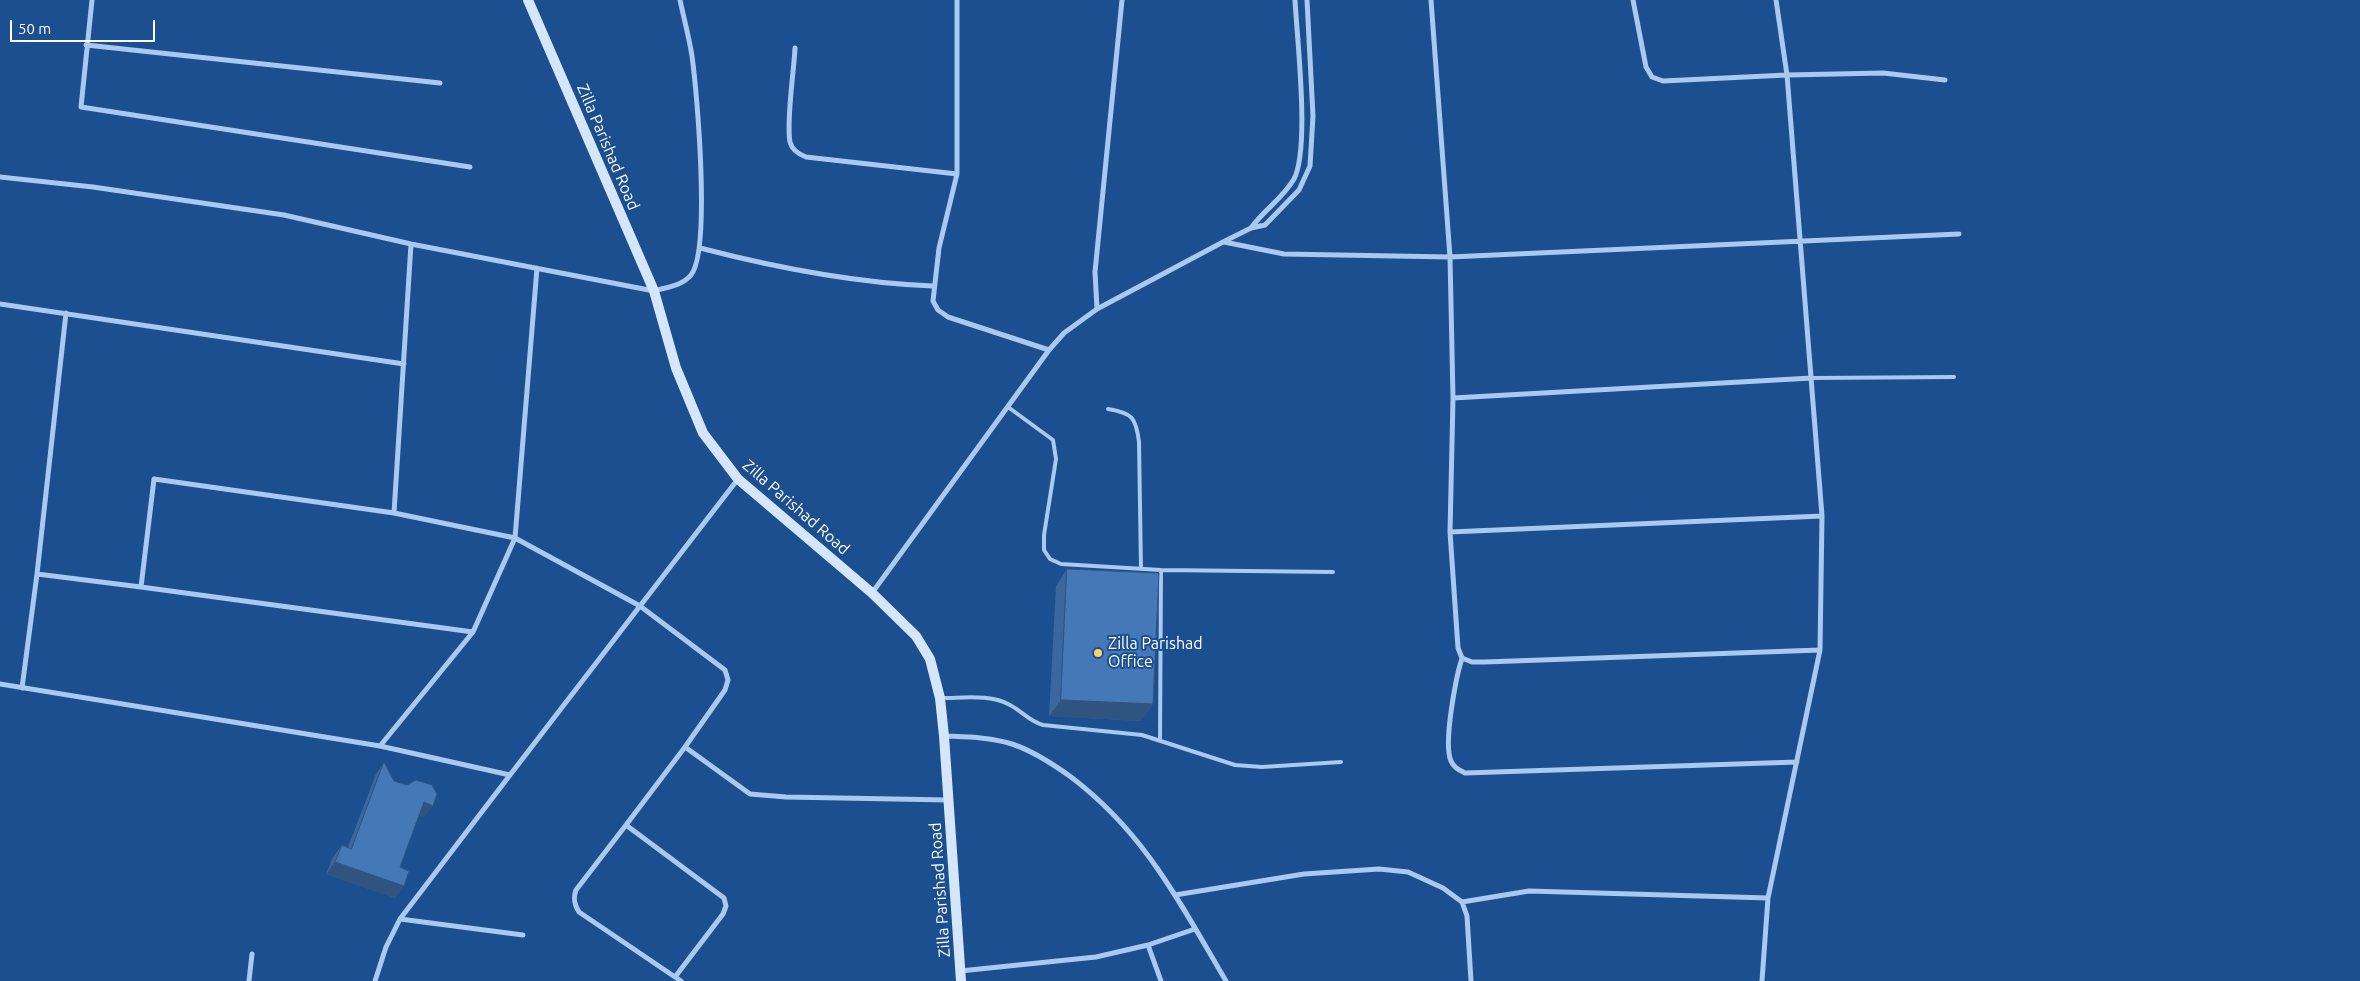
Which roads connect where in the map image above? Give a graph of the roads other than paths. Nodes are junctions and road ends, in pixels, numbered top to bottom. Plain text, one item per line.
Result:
1 (92, 0) edge
2 (528, 0) edge
3 (680, 0) edge
4 (958, 0) edge
5 (1122, 0) edge
6 (1295, 0) edge
7 (1307, 0) edge
8 (1431, 0) edge
9 (1633, 0) edge
10 (1776, 0) edge
11 (86, 45) junction
12 (796, 48) dead end
13 (1787, 75) junction
14 (1945, 80) dead end
15 (440, 83) dead end
16 (470, 167) dead end
17 (957, 174) junction
18 (0, 177) edge
19 (1251, 228) junction
20 (1959, 234) dead end
21 (1801, 240) junction
22 (1224, 242) junction
23 (411, 244) junction
24 (700, 248) junction
25 (1450, 257) junction
26 (537, 268) junction
27 (933, 286) junction
28 (654, 291) junction
29 (0, 304) edge
30 (1097, 310) junction
31 (66, 313) junction
32 (1049, 350) junction
33 (404, 364) junction
34 (1954, 377) dead end
35 (1812, 378) junction
36 (1453, 398) junction
37 (1008, 407) junction
38 (1108, 409) dead end
39 (738, 479) junction
40 (394, 513) junction
41 (1822, 516) junction
42 (1450, 532) junction
43 (515, 538) junction
44 (1140, 569) junction
45 (1161, 570) junction
46 (1333, 572) dead end
47 (37, 574) junction
48 (141, 587) junction
49 (872, 593) junction
50 (640, 606) junction
51 (474, 632) junction
52 (1820, 650) junction
53 (1462, 658) junction
54 (0, 684) edge
55 (22, 688) junction
56 (940, 698) junction
57 (944, 736) junction
58 (1160, 740) junction
59 (380, 746) junction
60 (686, 747) junction
61 (1342, 762) dead end
62 (1796, 762) junction
63 (510, 775) junction
64 (948, 800) junction
65 (626, 825) junction
66 (1175, 895) junction
67 (1768, 898) junction
68 (1462, 902) junction
69 (400, 919) junction
70 (1195, 929) junction
71 (523, 935) dead end
72 (1148, 945) junction
73 (252, 954) dead end
74 (961, 976) edge
75 (675, 977) junction
76 (250, 981) edge
77 (375, 981) edge
78 (681, 981) edge
79 (1161, 981) edge
80 (1226, 981) edge
81 (1471, 981) edge
82 (1762, 981) edge

1 - 11 street
2 - 28 main road, Zilla Parishad Road
3 - 24 street
4 - 17 street
5 - 30 street
6 - 19 street
7 - 19 street
8 - 25 street
9 - 13 street
10 - 13 street
11 - 15 street
11 - 16 street
12 - 17 street
13 - 14 street
13 - 21 street
17 - 27 street
18 - 23 street
19 - 22 street
20 - 21 street
21 - 25 street
21 - 35 street
22 - 25 street
22 - 30 street
23 - 26 street
23 - 33 street
24 - 27 street
24 - 28 street
25 - 36 street
26 - 28 street
26 - 43 street
27 - 32 street
28 - 39 main road, Zilla Parishad Road
29 - 31 street
30 - 32 street
31 - 33 street
31 - 47 street
32 - 37 street
33 - 40 street
34 - 35 lane
35 - 36 street
35 - 41 street
36 - 42 street
37 - 44 lane
37 - 49 street
38 - 44 lane
39 - 49 main road, Zilla Parishad Road
39 - 50 street
40 - 43 street
40 - 48 street
41 - 42 street
41 - 52 street
42 - 53 street
43 - 50 street
43 - 51 street
44 - 45 lane
45 - 46 lane
45 - 58 lane
47 - 48 street
47 - 55 street
48 - 51 street
49 - 56 main road, Zilla Parishad Road
50 - 60 street
50 - 63 street
51 - 59 street
52 - 53 street
52 - 62 street
53 - 62 street
54 - 55 street
55 - 59 street
56 - 57 main road, Zilla Parishad Road
56 - 58 lane
57 - 64 main road, Zilla Parishad Road
57 - 66 street
58 - 61 lane
59 - 63 street
60 - 64 street
60 - 65 street
62 - 67 street
63 - 69 street
64 - 74 main road, Zilla Parishad Road
65 - 75 street
65 - 75 street
66 - 68 street
66 - 70 street
67 - 68 street
67 - 82 street
68 - 81 street
69 - 71 street
69 - 77 street
70 - 72 street
70 - 80 street
72 - 74 street
72 - 79 street
73 - 76 street
75 - 78 street

